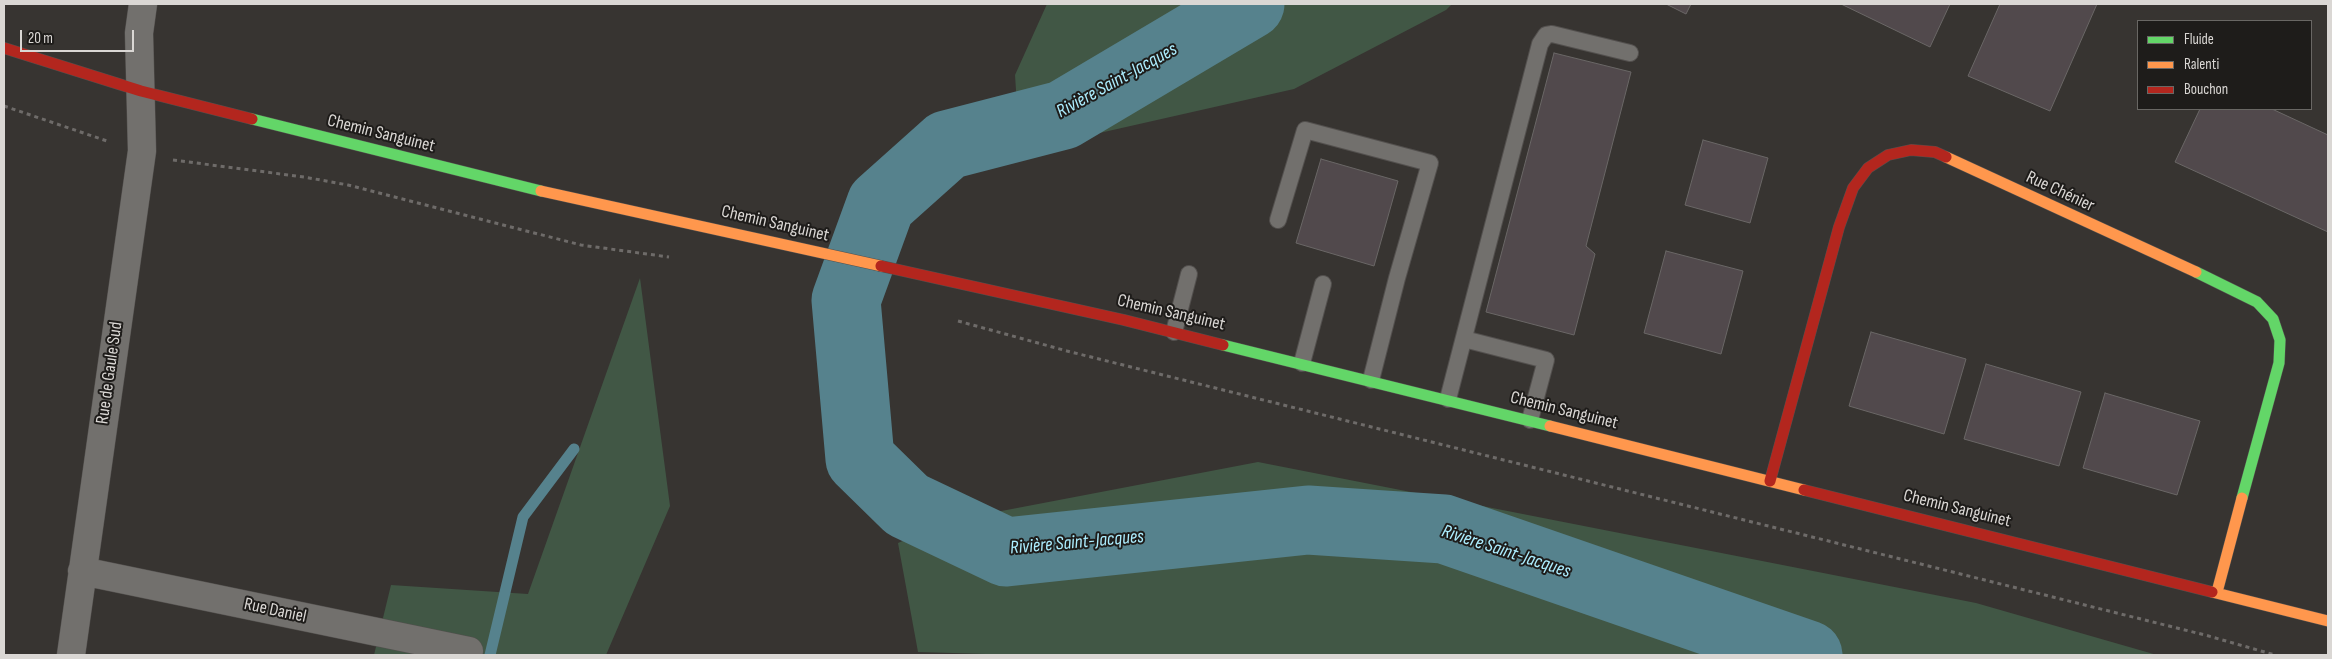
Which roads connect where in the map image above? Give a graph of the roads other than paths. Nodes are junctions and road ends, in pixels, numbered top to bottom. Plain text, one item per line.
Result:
1 (142, 4) edge
2 (4, 48) edge
3 (1630, 53) dead end
4 (141, 91) junction
5 (1278, 220) dead end
6 (1189, 274) dead end
7 (1323, 284) dead end
8 (1174, 332) junction
9 (1464, 340) junction
10 (1302, 363) junction
11 (1371, 380) junction
12 (1448, 399) junction
13 (1530, 420) junction
14 (1770, 481) junction
15 (82, 572) junction
16 (2217, 592) junction
17 (2328, 621) edge
18 (469, 651) dead end
19 (71, 655) edge

1 - 4 street, Rue de Gaule Sud
2 - 4 street, Chemin Sanguinet
3 - 9 lane
4 - 8 street, Chemin Sanguinet
4 - 15 street, Rue de Gaule Sud
5 - 11 lane
6 - 8 lane
7 - 10 lane
8 - 10 street, Chemin Sanguinet
9 - 12 lane
9 - 13 lane
10 - 11 street, Chemin Sanguinet
11 - 12 street, Chemin Sanguinet
12 - 13 street, Chemin Sanguinet
13 - 14 street, Chemin Sanguinet
14 - 16 street, Chemin Sanguinet
14 - 16 street, Rue Chénier
15 - 18 street, Rue Daniel
15 - 19 street, Rue de Gaule Sud
16 - 17 street, Chemin Sanguinet

